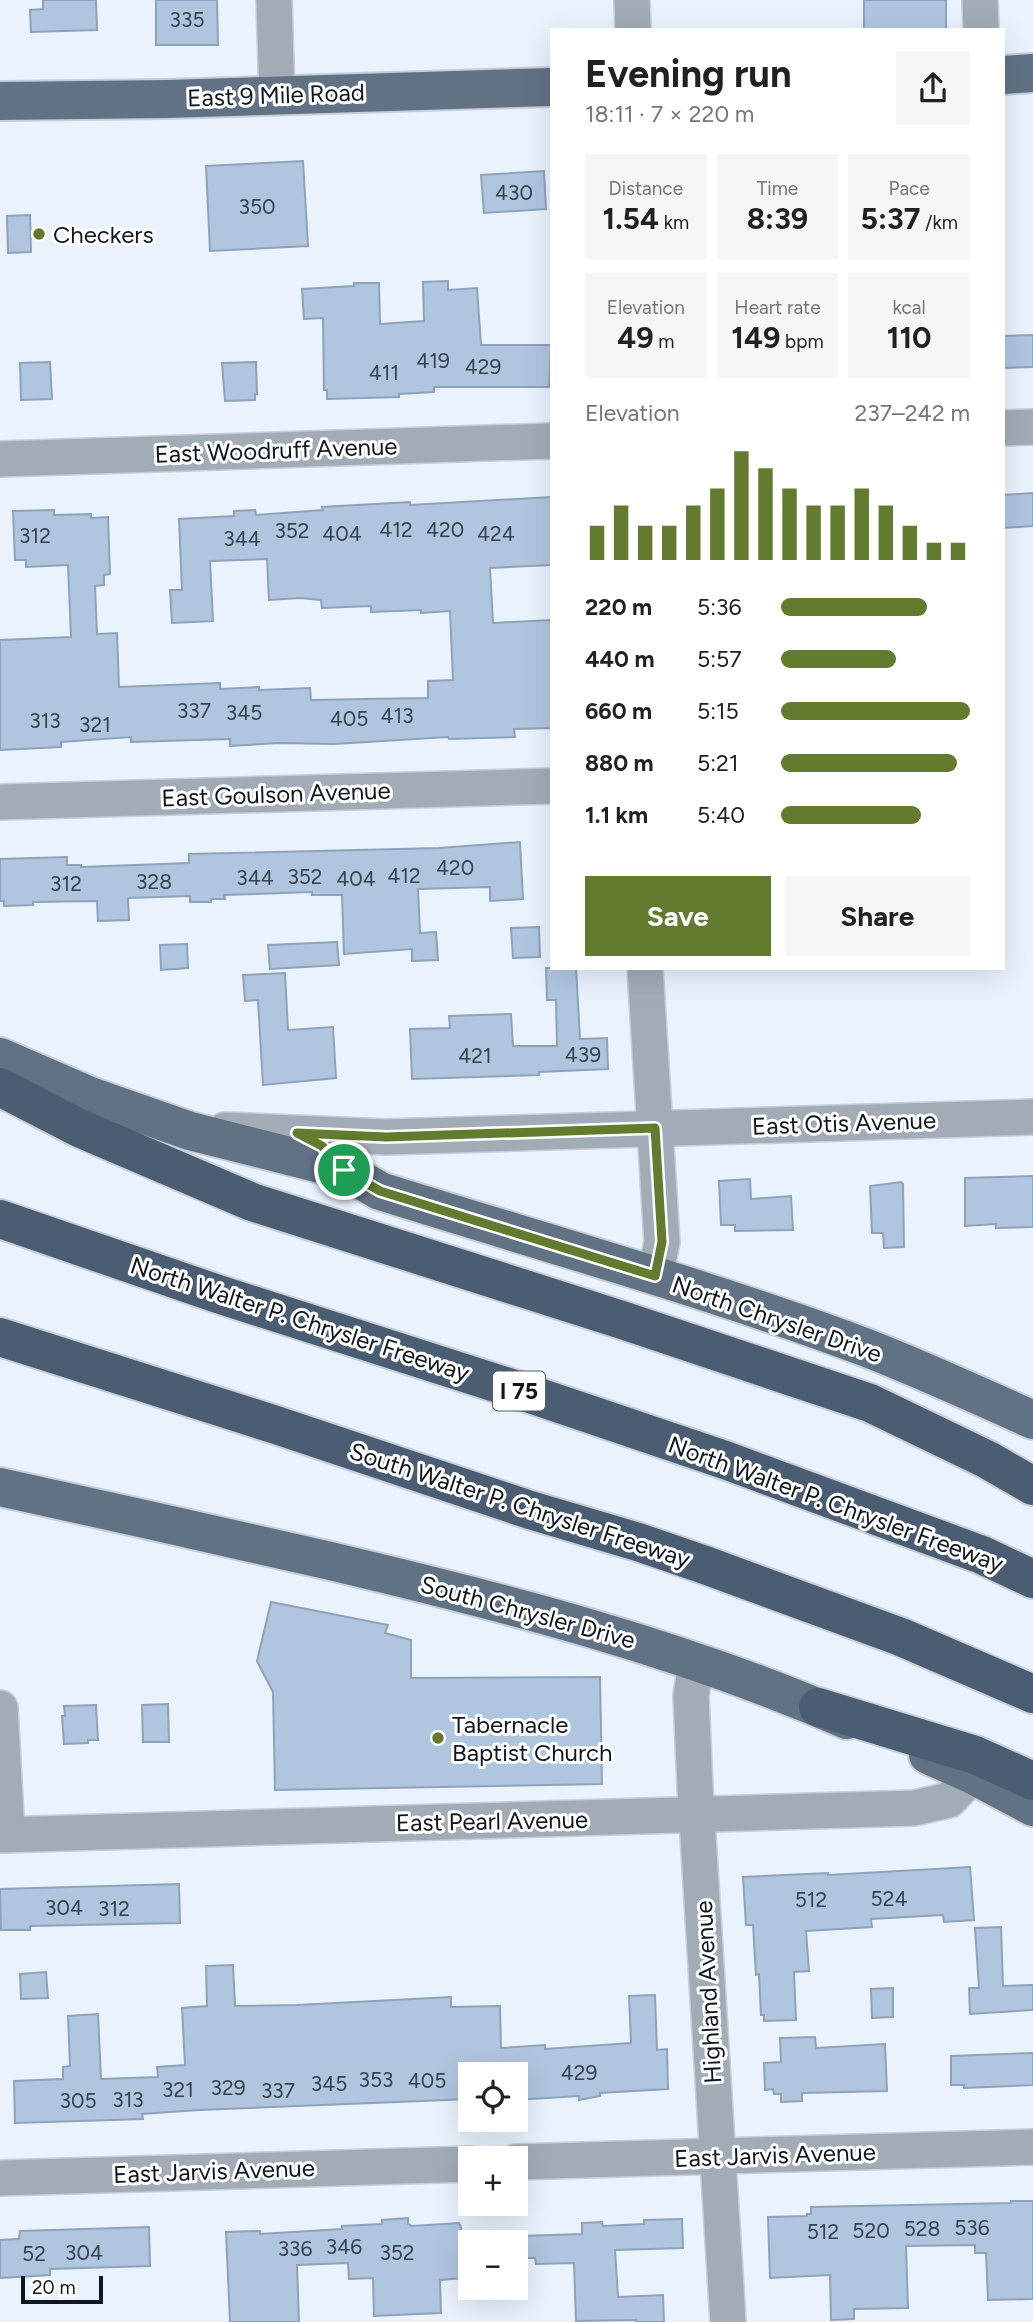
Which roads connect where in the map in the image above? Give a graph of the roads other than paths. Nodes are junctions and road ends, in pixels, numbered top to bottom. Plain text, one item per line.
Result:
1 (274, 0) edge
2 (632, 0) edge
3 (980, 0) edge
4 (633, 28) edge
5 (981, 28) edge
6 (1033, 74) edge
7 (1005, 75) edge
8 (550, 87) edge
9 (277, 95) junction
10 (0, 101) edge
11 (1033, 427) edge
12 (1005, 428) edge
13 (550, 441) edge
14 (0, 459) edge
15 (550, 786) edge
16 (0, 802) edge
17 (645, 970) edge
18 (0, 1057) edge
19 (0, 1087) edge
20 (1033, 1117) edge
21 (170, 1124) dead end
22 (655, 1128) junction
23 (297, 1133) junction
24 (344, 1170) junction
25 (380, 1191) junction
26 (0, 1219) edge
27 (655, 1276) junction
28 (0, 1337) edge
29 (1033, 1420) edge
30 (1033, 1486) edge
31 (0, 1487) edge
32 (1033, 1579) edge
33 (696, 1661) junction
34 (1033, 1694) edge
35 (818, 1707) junction
36 (0, 1708) edge
37 (973, 1775) junction
38 (1033, 1781) edge
39 (1033, 1807) edge
40 (697, 1816) junction
41 (4, 1835) edge
42 (1033, 2147) edge
43 (718, 2156) junction
44 (528, 2162) edge
45 (458, 2164) edge
46 (0, 2178) edge
47 (728, 2322) edge

1 - 9 street
2 - 4 street
3 - 5 street
6 - 7 main road
8 - 9 main road, East 9 Mile Road
9 - 10 main road, East 9 Mile Road
11 - 12 street
13 - 14 street, East Woodruff Avenue
15 - 16 street, East Goulson Avenue
17 - 22 street
18 - 24 main road, North Chrysler Drive
19 - 30 highway
20 - 22 street, East Otis Avenue
21 - 23 street, East Otis Avenue
22 - 23 street, East Otis Avenue
22 - 25 street
22 - 27 street
23 - 24 street
24 - 25 main road, North Chrysler Drive
25 - 27 main road, North Chrysler Drive
26 - 32 highway, North Walter P. Chrysler Freeway / I 75
27 - 29 main road, North Chrysler Drive
28 - 34 highway, South Walter P. Chrysler Freeway
31 - 33 main road, South Chrysler Drive
33 - 35 main road, South Chrysler Drive
33 - 40 street, Highland Avenue
35 - 37 main road, South Chrysler Drive
35 - 38 highway
36 - 41 street
37 - 39 main road, South Chrysler Drive
37 - 40 street, East Pearl Avenue
40 - 41 street, East Pearl Avenue
40 - 43 street, Highland Avenue
42 - 43 street, East Jarvis Avenue
43 - 44 street, East Jarvis Avenue
43 - 47 street, Highland Avenue
45 - 46 street, East Jarvis Avenue

